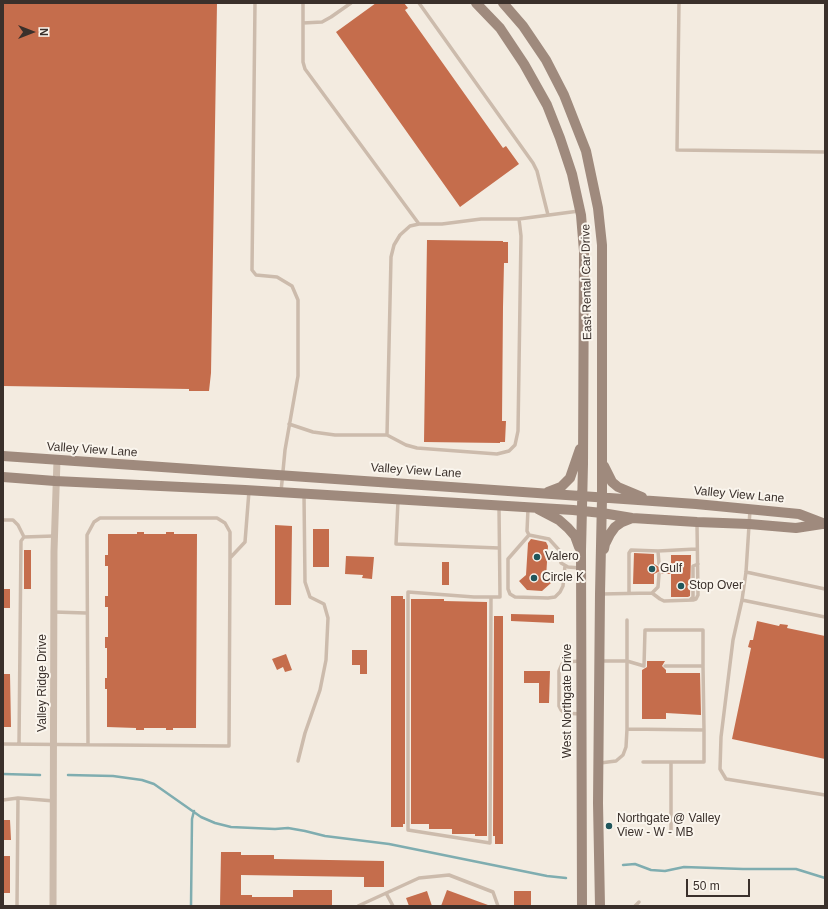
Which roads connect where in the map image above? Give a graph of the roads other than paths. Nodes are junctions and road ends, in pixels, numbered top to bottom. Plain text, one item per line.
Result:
1 (255, 3) edge
2 (303, 3) edge
3 (351, 3) edge
4 (419, 3) edge
5 (476, 3) edge
6 (503, 3) edge
7 (679, 3) edge
8 (303, 23) junction
9 (825, 152) edge
10 (598, 208) junction
11 (580, 210) junction
12 (548, 215) junction
13 (519, 219) junction
14 (419, 224) junction
15 (289, 424) junction
16 (387, 435) junction
17 (583, 441) junction
18 (3, 456) edge
19 (57, 460) junction
20 (602, 462) junction
21 (282, 475) junction
22 (3, 477) edge
23 (55, 481) junction
24 (249, 490) junction
25 (281, 493) junction
26 (544, 493) junction
27 (304, 494) junction
28 (582, 496) junction
29 (602, 498) junction
30 (398, 500) junction
31 (657, 501) junction
32 (499, 506) junction
33 (532, 508) junction
34 (750, 509) junction
35 (582, 511) junction
36 (602, 513) junction
37 (632, 518) junction
38 (3, 520) edge
39 (697, 522) junction
40 (749, 524) junction
41 (825, 524) edge
42 (529, 535) junction
43 (54, 536) junction
44 (24, 537) junction
45 (499, 548) junction
46 (696, 549) junction
47 (581, 551) junction
48 (658, 551) junction
49 (230, 558) junction
50 (657, 562) dead end
51 (565, 566) junction
52 (581, 568) junction
53 (746, 572) junction
54 (657, 576) dead end
55 (600, 581) junction
56 (825, 590) edge
57 (652, 593) junction
58 (600, 594) junction
59 (629, 594) junction
60 (491, 597) junction
61 (742, 600) junction
62 (54, 612) junction
63 (86, 613) junction
64 (825, 618) edge
65 (627, 620) dead end
66 (581, 661) junction
67 (599, 661) junction
68 (627, 661) junction
69 (665, 666) dead end
70 (703, 666) junction
71 (581, 714) junction
72 (627, 729) junction
73 (704, 730) junction
74 (3, 744) edge
75 (19, 744) junction
76 (88, 744) junction
77 (54, 745) junction
78 (298, 761) dead end
79 (644, 762) dead end
80 (671, 762) junction
81 (581, 763) junction
82 (599, 763) junction
83 (825, 795) edge
84 (18, 798) junction
85 (3, 800) edge
86 (54, 801) junction
87 (671, 831) dead end
88 (386, 893) junction
89 (639, 902) dead end
90 (16, 906) edge
91 (53, 906) edge
92 (358, 906) edge
93 (393, 906) edge
94 (498, 906) edge
95 (582, 906) edge
96 (600, 906) edge
97 (635, 906) edge

1 - 15 lane
2 - 8 lane
3 - 8 lane
4 - 12 lane
5 - 11 main road, East Rental Car Drive
6 - 10 main road, East Rental Car Drive
7 - 9 lane
8 - 14 lane
10 - 11 main road
10 - 20 main road, East Rental Car Drive
11 - 12 lane
11 - 17 main road, East Rental Car Drive
12 - 13 lane
13 - 14 lane
13 - 16 lane
14 - 16 lane
15 - 16 lane
15 - 21 lane
17 - 26 main road
17 - 28 main road, East Rental Car Drive
18 - 19 main road, Valley View Lane
19 - 21 main road, Valley View Lane
19 - 23 street, Valley Ridge Drive
20 - 29 main road, East Rental Car Drive
20 - 31 main road
21 - 25 lane
21 - 26 main road, Valley View Lane
22 - 23 main road, Valley View Lane
23 - 24 main road, Valley View Lane
23 - 43 street, Valley Ridge Drive
24 - 25 main road, Valley View Lane
24 - 49 lane
25 - 27 main road, Valley View Lane
26 - 28 main road, Valley View Lane
27 - 30 main road, Valley View Lane
27 - 78 lane
28 - 29 main road, Valley View Lane
28 - 35 main road, West Northgate Drive
29 - 31 main road, Valley View Lane
29 - 36 main road, East Rental Car Drive
30 - 32 main road, Valley View Lane
30 - 45 lane
31 - 34 main road, Valley View Lane
32 - 33 main road, Valley View Lane
32 - 45 lane
33 - 35 main road, Valley View Lane
33 - 42 lane
33 - 47 main road
34 - 40 lane
34 - 41 main road, Valley View Lane
35 - 36 main road, Valley View Lane
35 - 47 main road, West Northgate Drive
36 - 37 main road, Valley View Lane
36 - 55 main road
37 - 39 main road, Valley View Lane
37 - 55 main road
38 - 44 lane
39 - 40 main road, Valley View Lane
39 - 46 lane
40 - 41 main road, Valley View Lane
40 - 53 lane
42 - 51 lane
42 - 51 lane
43 - 44 lane
43 - 62 street, Valley Ridge Drive
44 - 75 lane
45 - 60 lane
46 - 48 lane
46 - 57 lane
47 - 52 main road, West Northgate Drive
48 - 50 lane
48 - 59 lane
49 - 63 lane
49 - 76 lane
51 - 52 lane
52 - 66 main road, West Northgate Drive
53 - 56 lane
53 - 61 lane
54 - 57 lane
55 - 58 main road
57 - 59 lane
58 - 59 lane
58 - 67 main road
60 - 60 lane
61 - 64 lane
61 - 83 lane
62 - 63 lane
62 - 77 street, Valley Ridge Drive
63 - 76 lane
65 - 68 lane
66 - 71 main road, West Northgate Drive
66 - 71 lane
67 - 68 lane
67 - 82 main road
68 - 70 lane
68 - 72 lane
69 - 70 lane
70 - 73 lane
71 - 81 main road, West Northgate Drive
72 - 73 lane
72 - 82 lane
73 - 80 lane
74 - 75 lane
75 - 77 lane
76 - 77 lane
77 - 86 street, Valley Ridge Drive
79 - 80 lane
80 - 87 lane
81 - 82 main road
81 - 95 main road, West Northgate Drive
82 - 96 main road
84 - 85 lane
84 - 86 lane
84 - 90 lane
86 - 91 street, Valley Ridge Drive
88 - 92 lane
88 - 93 lane
88 - 94 lane
89 - 97 lane

